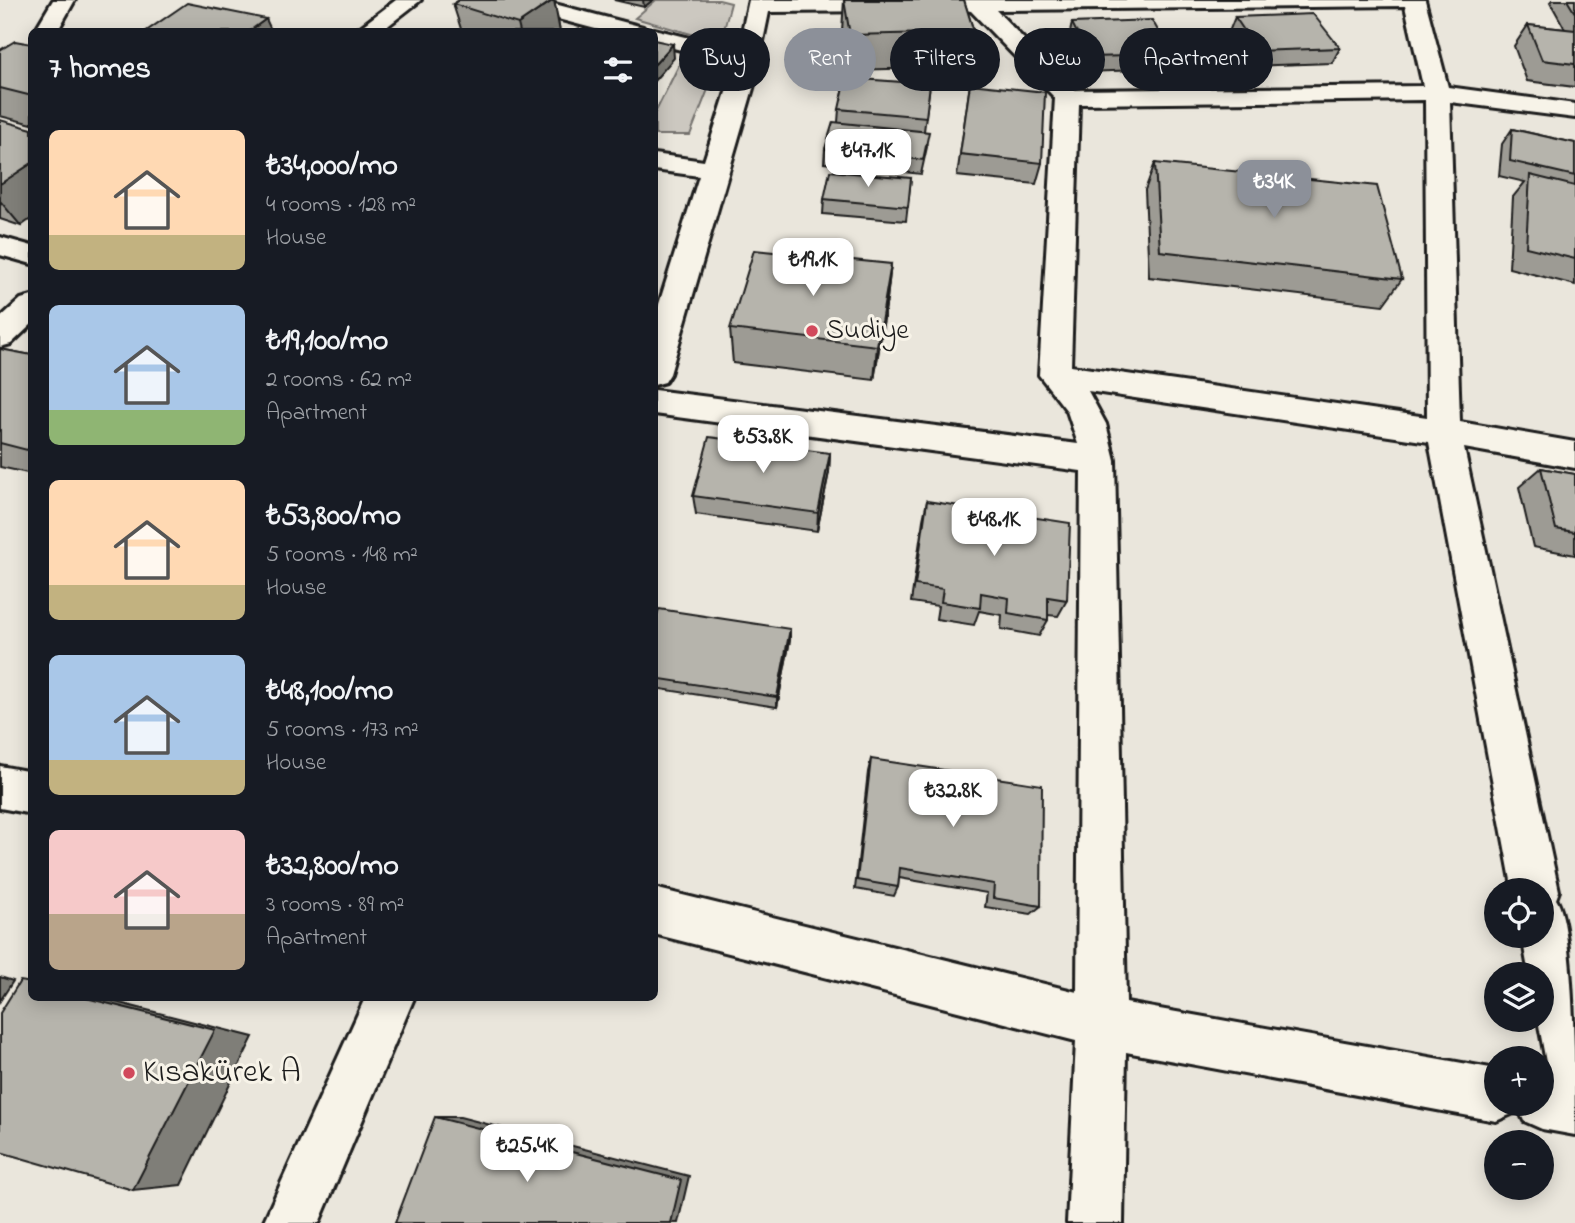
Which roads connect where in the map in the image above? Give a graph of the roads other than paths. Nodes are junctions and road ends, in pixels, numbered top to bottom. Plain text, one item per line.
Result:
1 (64, 0) edge
2 (410, 0) edge
3 (513, 0) edge
4 (1404, 0) edge
5 (1414, 0) edge
6 (760, 2) edge
7 (1064, 2) edge
8 (977, 4) junction
9 (47, 28) edge
10 (371, 28) edge
11 (620, 28) edge
12 (755, 28) edge
13 (658, 37) edge
14 (679, 42) edge
15 (741, 91) edge
16 (1437, 93) junction
17 (1067, 97) junction
18 (1575, 111) edge
19 (658, 163) edge
20 (714, 170) junction
21 (0, 246) edge
22 (28, 254) edge
23 (28, 313) edge
24 (0, 335) edge
25 (658, 360) edge
26 (1055, 375) junction
27 (658, 402) edge
28 (1444, 432) junction
29 (1575, 455) edge
30 (1098, 460) junction
31 (0, 787) edge
32 (28, 792) edge
33 (1533, 878) edge
34 (658, 912) edge
35 (1548, 948) edge
36 (389, 1001) edge
37 (1102, 1023) junction
38 (1575, 1082) edge
39 (1484, 1093) edge
40 (1554, 1105) edge
41 (1575, 1109) edge
42 (291, 1223) edge
43 (1095, 1223) edge

1 - 9 street
2 - 10 street
3 - 11 street
4 - 7 street
5 - 16 street
6 - 8 street
6 - 12 street
7 - 8 street
8 - 17 street
13 - 14 street
15 - 20 street
16 - 17 street
16 - 18 street
16 - 28 street
17 - 26 street
19 - 20 street
20 - 25 street
21 - 22 street
23 - 24 street
26 - 28 street
26 - 30 street
27 - 30 street
28 - 29 street
28 - 33 street
30 - 37 street
31 - 32 street
34 - 37 street
35 - 38 street
36 - 42 street
37 - 39 street
37 - 43 street
40 - 41 street

